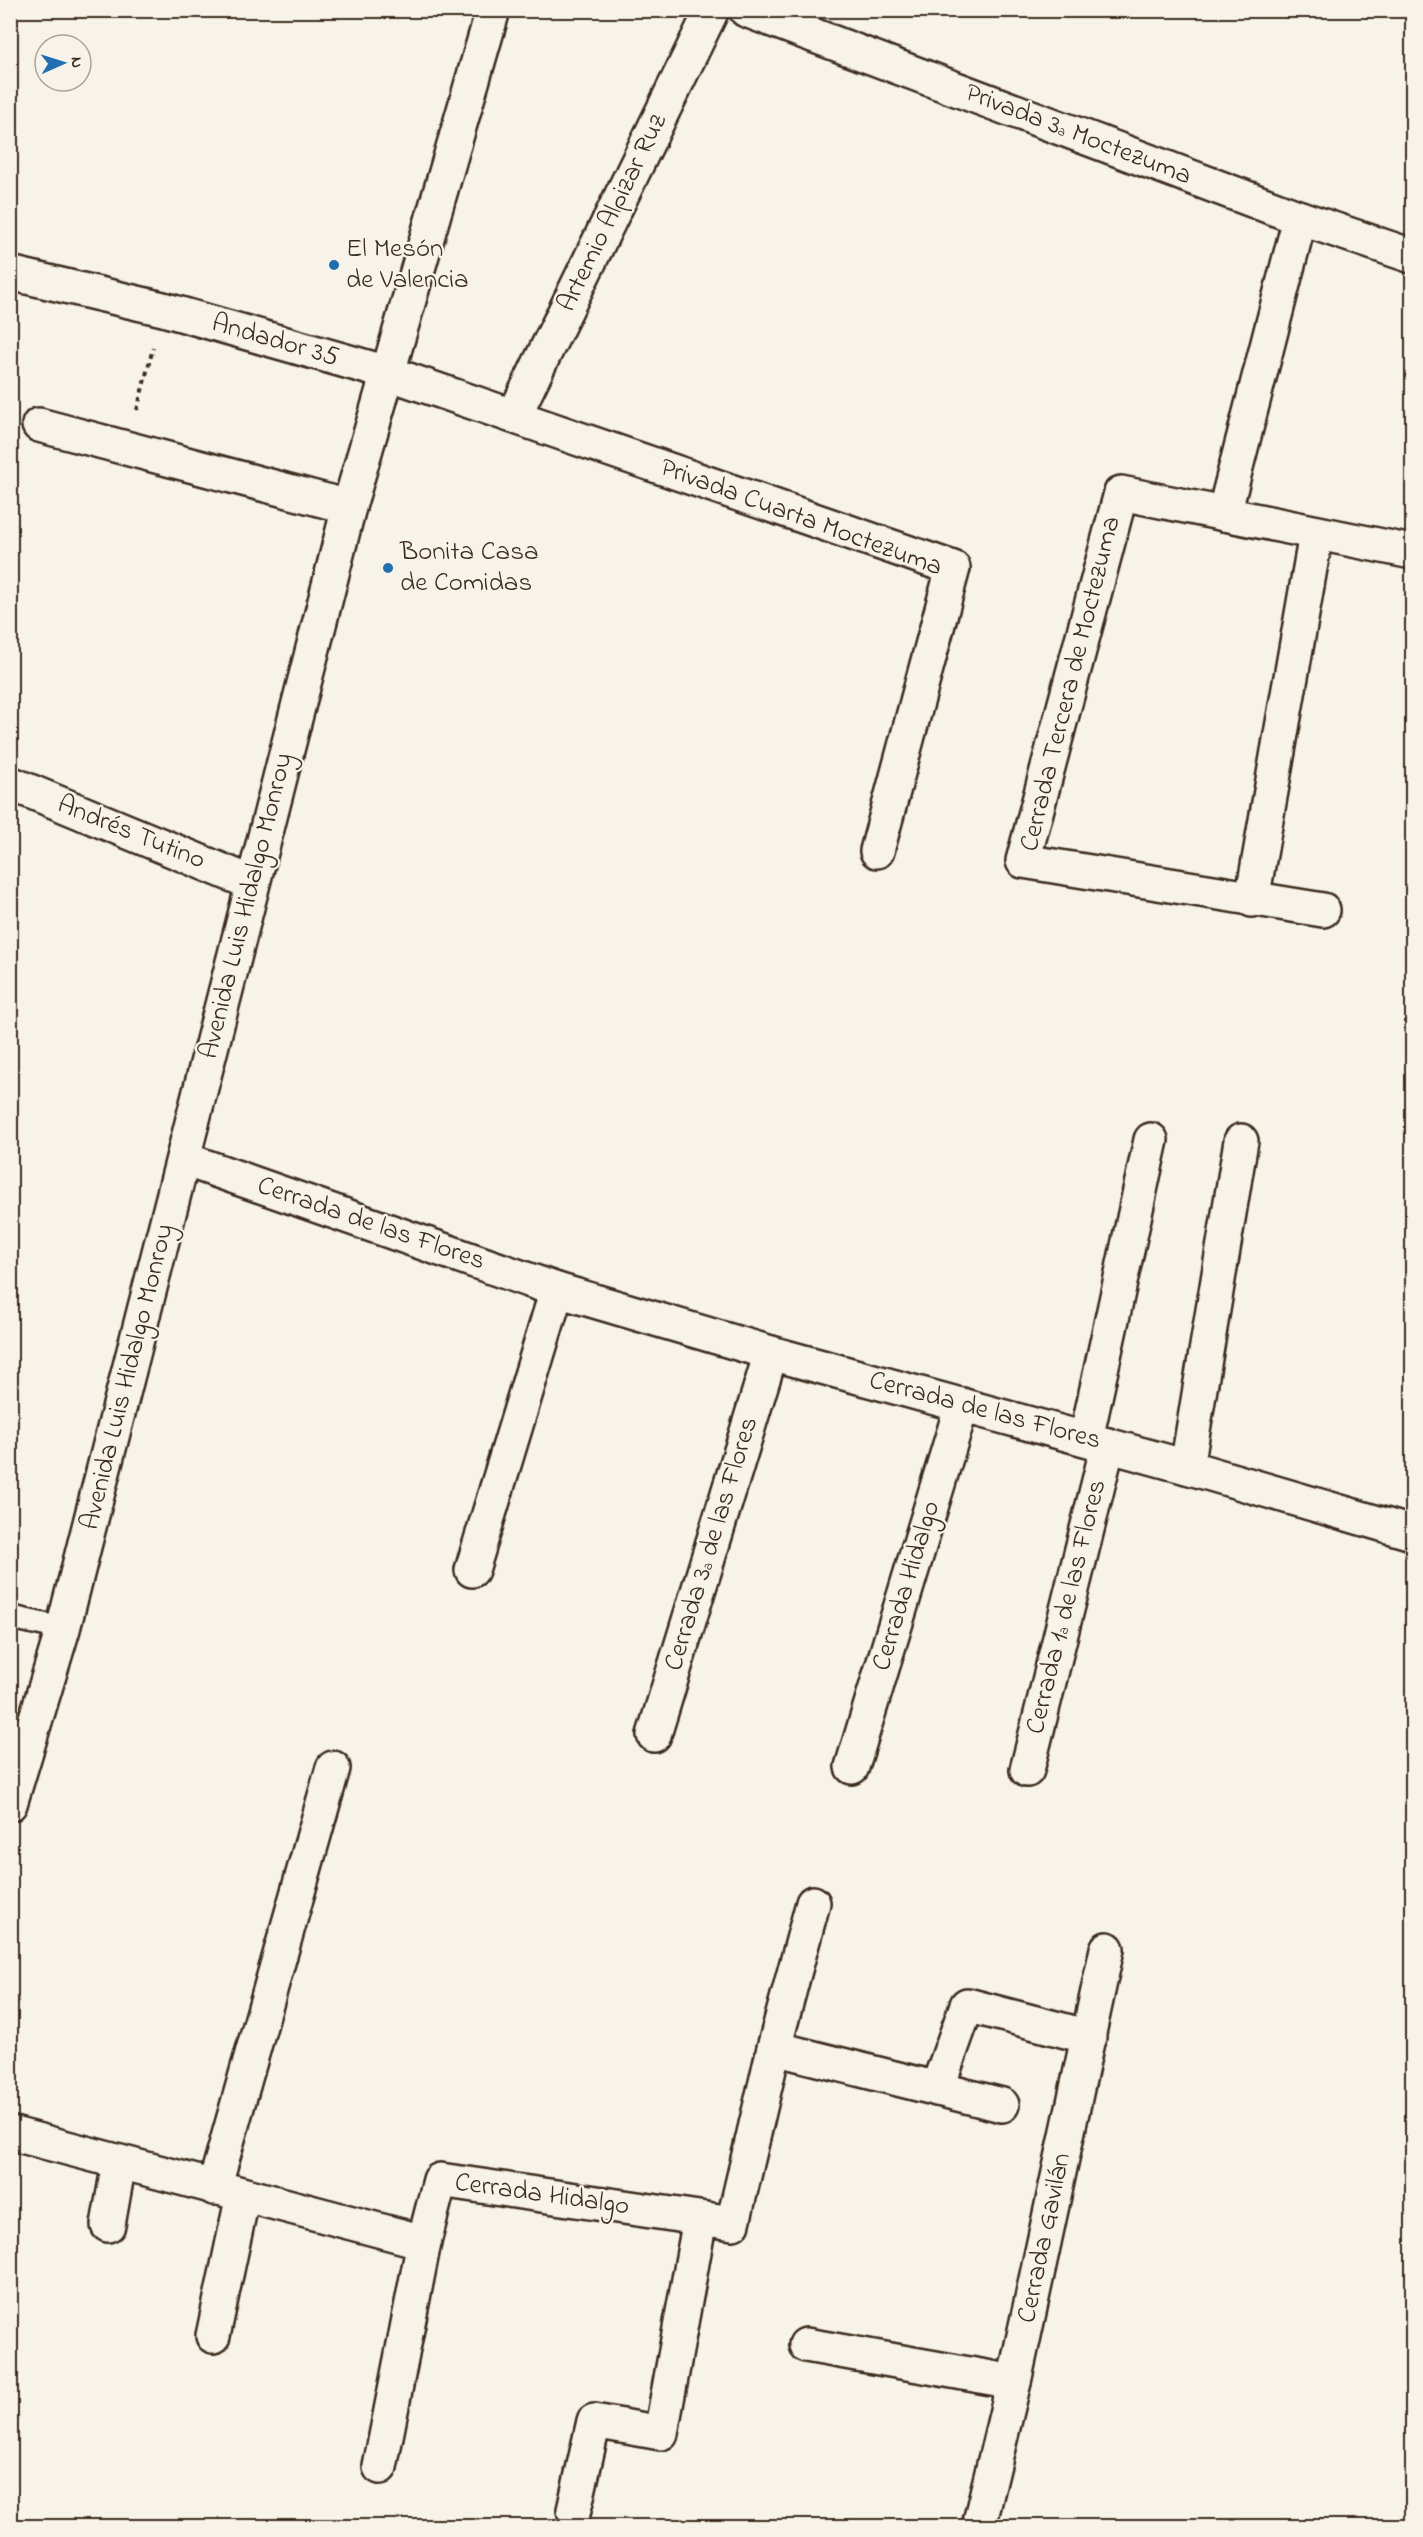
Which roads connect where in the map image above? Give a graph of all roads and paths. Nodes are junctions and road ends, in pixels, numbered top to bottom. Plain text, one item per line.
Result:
1 (493, 10) edge
2 (712, 10) edge
3 (746, 10) edge
4 (1300, 218) junction
5 (1413, 256) edge
6 (10, 273) edge
7 (163, 309) junction
8 (388, 373) junction
9 (514, 416) junction
10 (39, 425) dead end
11 (127, 448) junction
12 (349, 507) junction
13 (1224, 514) junction
14 (1316, 534) junction
15 (1412, 552) edge
16 (10, 783) edge
17 (877, 851) dead end
18 (252, 883) junction
19 (1252, 900) junction
20 (1323, 910) dead end
21 (1151, 1140) dead end
22 (1241, 1141) dead end
23 (184, 1159) junction
24 (557, 1290) junction
25 (771, 1353) junction
26 (962, 1405) junction
27 (1097, 1442) junction
28 (1187, 1467) junction
29 (1413, 1533) edge
30 (472, 1570) dead end
31 (10, 1617) edge
32 (63, 1629) junction
33 (654, 1735) dead end
34 (852, 1767) dead end
35 (333, 1768) dead end
36 (1027, 1770) dead end
37 (10, 1804) edge
38 (813, 1903) dead end
39 (1107, 1949) dead end
40 (1089, 2037) junction
41 (774, 2048) junction
42 (937, 2089) junction
43 (1002, 2105) dead end
44 (10, 2133) edge
45 (119, 2163) junction
46 (228, 2192) junction
47 (700, 2218) junction
48 (108, 2225) dead end
49 (424, 2242) junction
50 (213, 2336) dead end
51 (806, 2345) dead end
52 (1014, 2382) junction
53 (380, 2467) dead end
54 (574, 2510) dead end
55 (979, 2526) edge

1 - 8 street, Avenida Luis Hidalgo Monroy
2 - 9 street, Artemio Alpizar Ruz
3 - 4 street, Privada 3ª Moctezuma
4 - 5 street, Privada 3ª Moctezuma
4 - 13 street
6 - 7 street, Andador 35
7 - 8 street, Andador 35
7 - 11 path
8 - 9 street, Andador 35
8 - 12 street, Avenida Luis Hidalgo Monroy
9 - 17 street, Privada Cuarta Moctezuma
10 - 11 street
11 - 12 street
12 - 18 street, Avenida Luis Hidalgo Monroy
13 - 14 street, Cerrada Tercera de Moctezuma
13 - 19 street, Cerrada Tercera de Moctezuma
14 - 15 street, Cerrada Tercera de Moctezuma
14 - 19 street
16 - 18 street, Andrés Tutino
18 - 23 street, Avenida Luis Hidalgo Monroy
19 - 20 street
21 - 27 street, Cerrada 1ª de las Flores
22 - 28 street
23 - 24 street, Cerrada de las Flores
23 - 32 street, Avenida Luis Hidalgo Monroy
24 - 25 street, Cerrada de las Flores
24 - 30 street
25 - 26 street, Cerrada de las Flores
25 - 33 street, Cerrada 3ª de las Flores
26 - 27 street, Cerrada de las Flores
26 - 34 street, Cerrada Hidalgo
27 - 28 street, Cerrada de las Flores
27 - 36 street, Cerrada 1ª de las Flores
28 - 29 street, Cerrada de las Flores
31 - 32 lane
32 - 37 street, Avenida Luis Hidalgo Monroy
35 - 46 street
38 - 41 street, Cerrada Hidalgo
39 - 40 street, Cerrada Gavilán
40 - 42 street
40 - 52 street, Cerrada Gavilán
41 - 42 street
41 - 47 street, Cerrada Hidalgo
42 - 43 street
44 - 45 street
45 - 46 street
45 - 48 street
46 - 49 street
46 - 50 street
47 - 49 street, Cerrada Hidalgo
47 - 54 street
49 - 53 street
51 - 52 street
52 - 55 street, Cerrada Gavilán

